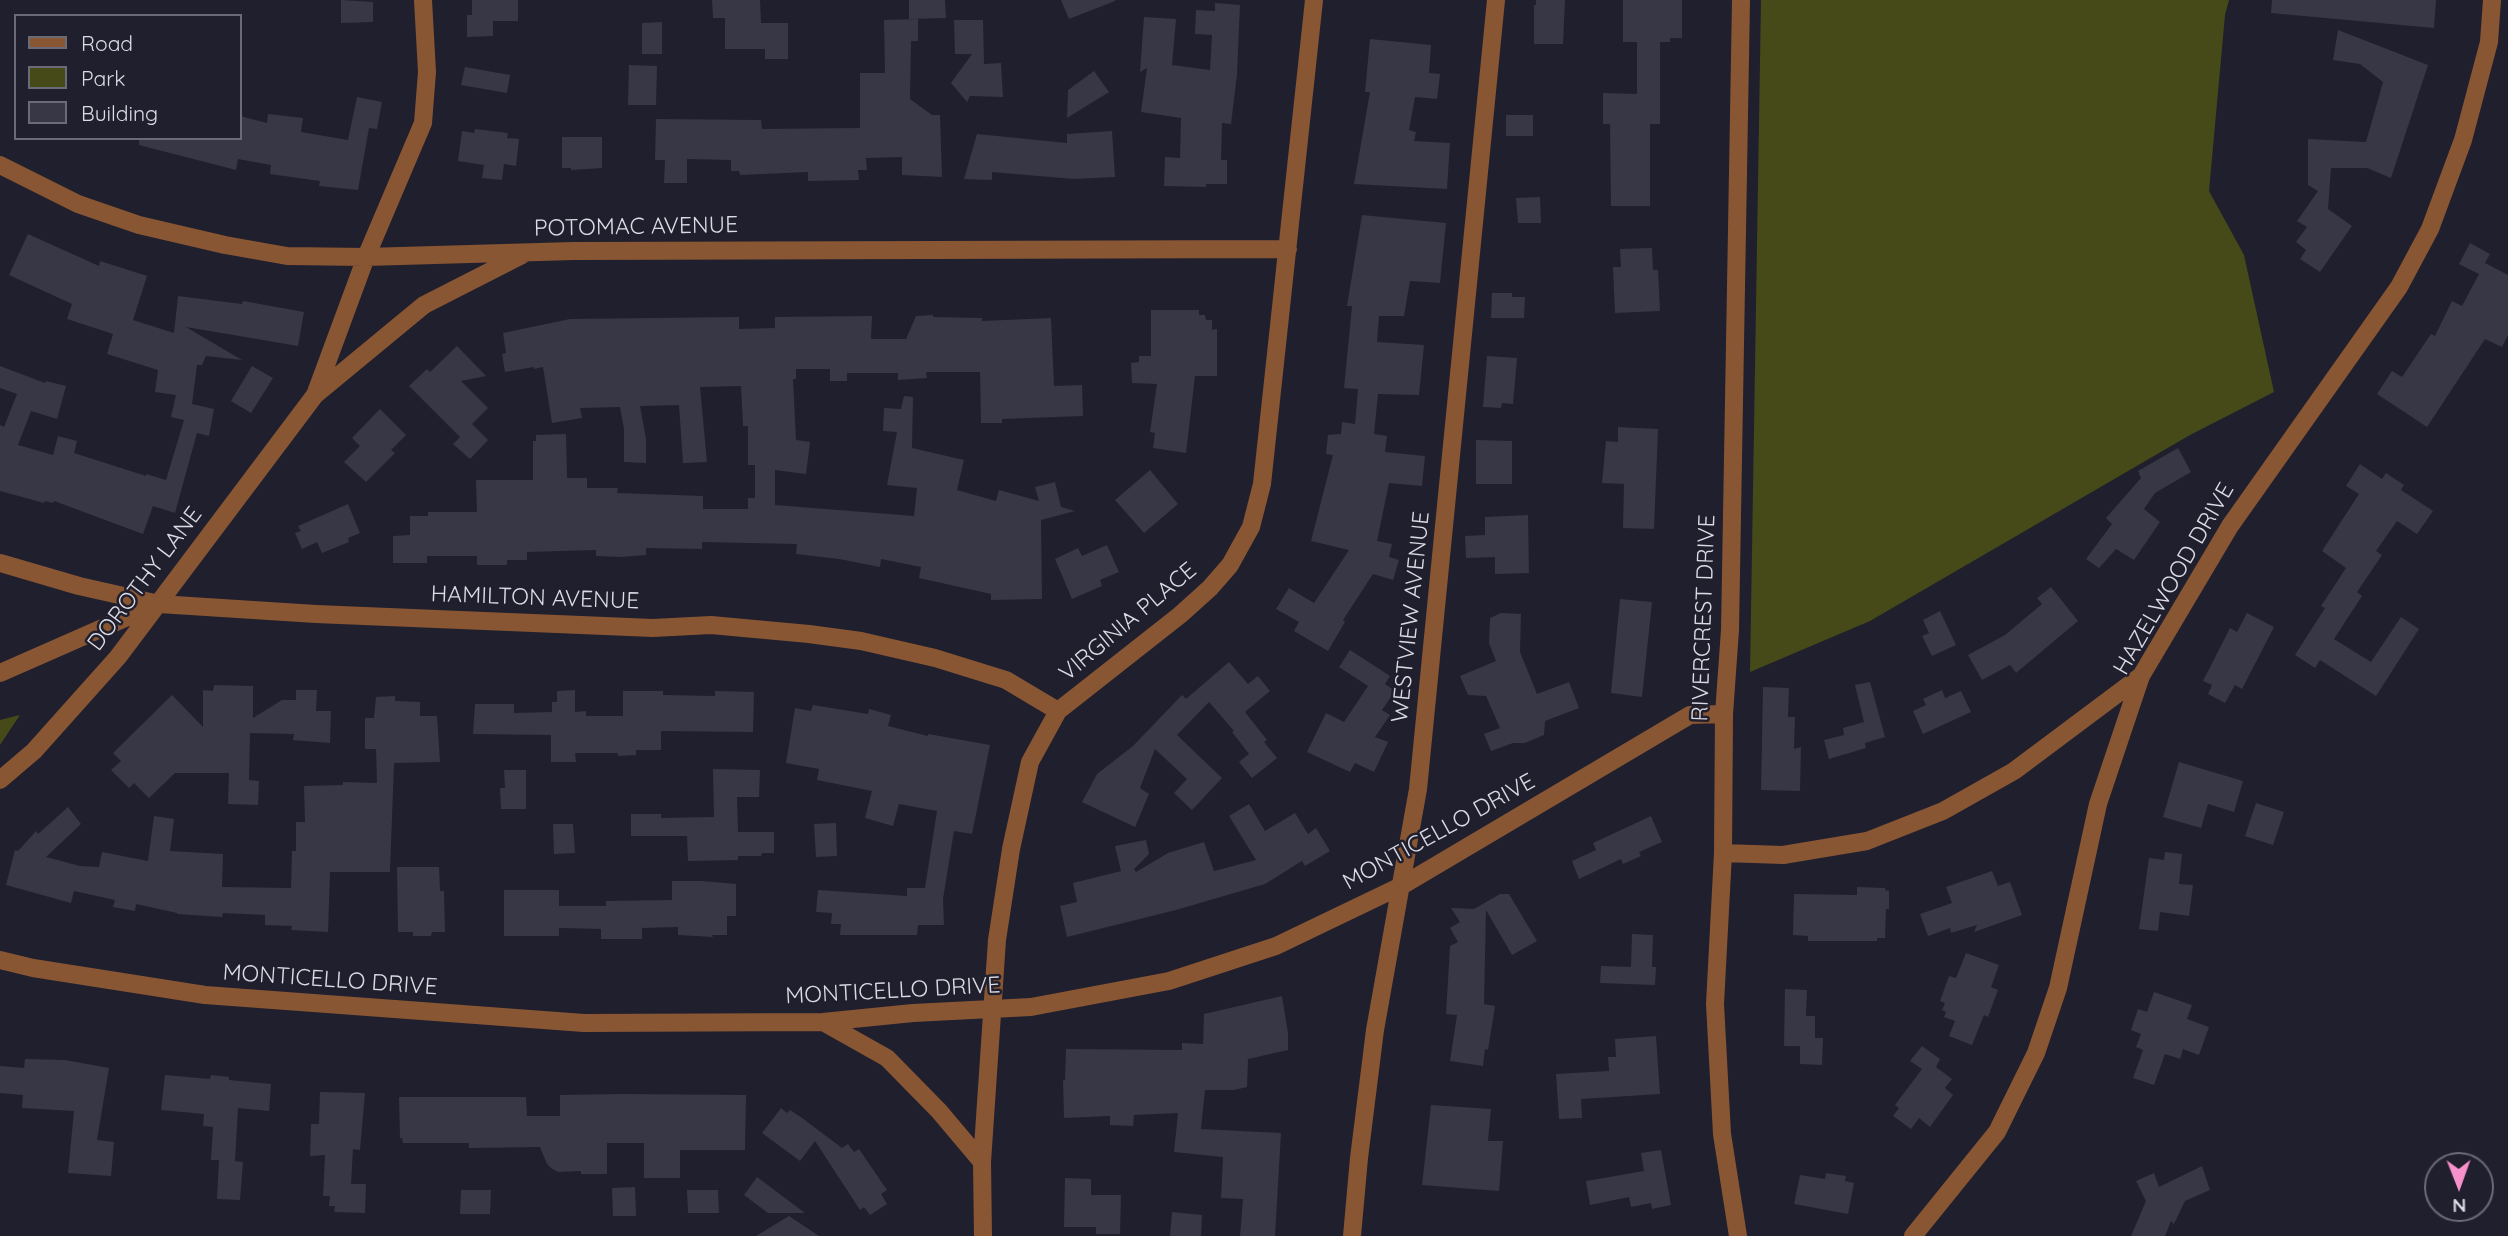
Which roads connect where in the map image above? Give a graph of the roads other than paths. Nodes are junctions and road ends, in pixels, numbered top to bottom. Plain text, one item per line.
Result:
1 (423, 0) edge
2 (1314, 0) edge
3 (1496, 0) edge
4 (1741, 0) edge
5 (2492, 0) edge
6 (0, 165) edge
7 (1288, 249) junction
8 (527, 252) junction
9 (366, 257) junction
10 (315, 396) junction
11 (0, 563) edge
12 (159, 604) junction
13 (0, 673) edge
14 (2141, 676) junction
15 (1058, 711) junction
16 (1724, 714) junction
17 (0, 780) edge
18 (1723, 853) junction
19 (1403, 885) junction
20 (0, 960) edge
21 (991, 1011) junction
22 (823, 1022) junction
23 (982, 1162) junction
24 (983, 1236) edge
25 (1352, 1236) edge
26 (1738, 1236) edge
27 (1913, 1236) edge

1 - 9 street, DOROTHY LANE
2 - 7 street, VIRGINIA PLACE
3 - 19 street, WESTVIEW AVENUE
4 - 16 street, RIVERCREST DRIVE
5 - 14 street, HAZELWOOD DRIVE
6 - 9 street, POTOMAC AVENUE
7 - 8 street, POTOMAC AVENUE
7 - 15 street, VIRGINIA PLACE
8 - 9 street, POTOMAC AVENUE
8 - 10 street, DOROTHY LANE
9 - 10 street, DOROTHY LANE
10 - 12 street, DOROTHY LANE
11 - 12 street, HAMILTON AVENUE
12 - 13 street
12 - 15 street, HAMILTON AVENUE
12 - 17 street, DOROTHY LANE
14 - 18 street
14 - 27 street, HAZELWOOD DRIVE
15 - 21 street, VIRGINIA PLACE
16 - 18 street, RIVERCREST DRIVE
16 - 19 street, MONTICELLO DRIVE
18 - 26 street, RIVERCREST DRIVE
19 - 21 street, MONTICELLO DRIVE
19 - 25 street, WESTVIEW AVENUE
20 - 22 street, MONTICELLO DRIVE
21 - 22 street, MONTICELLO DRIVE
21 - 23 street, VIRGINIA PLACE
22 - 23 street
23 - 24 street, VIRGINIA PLACE

